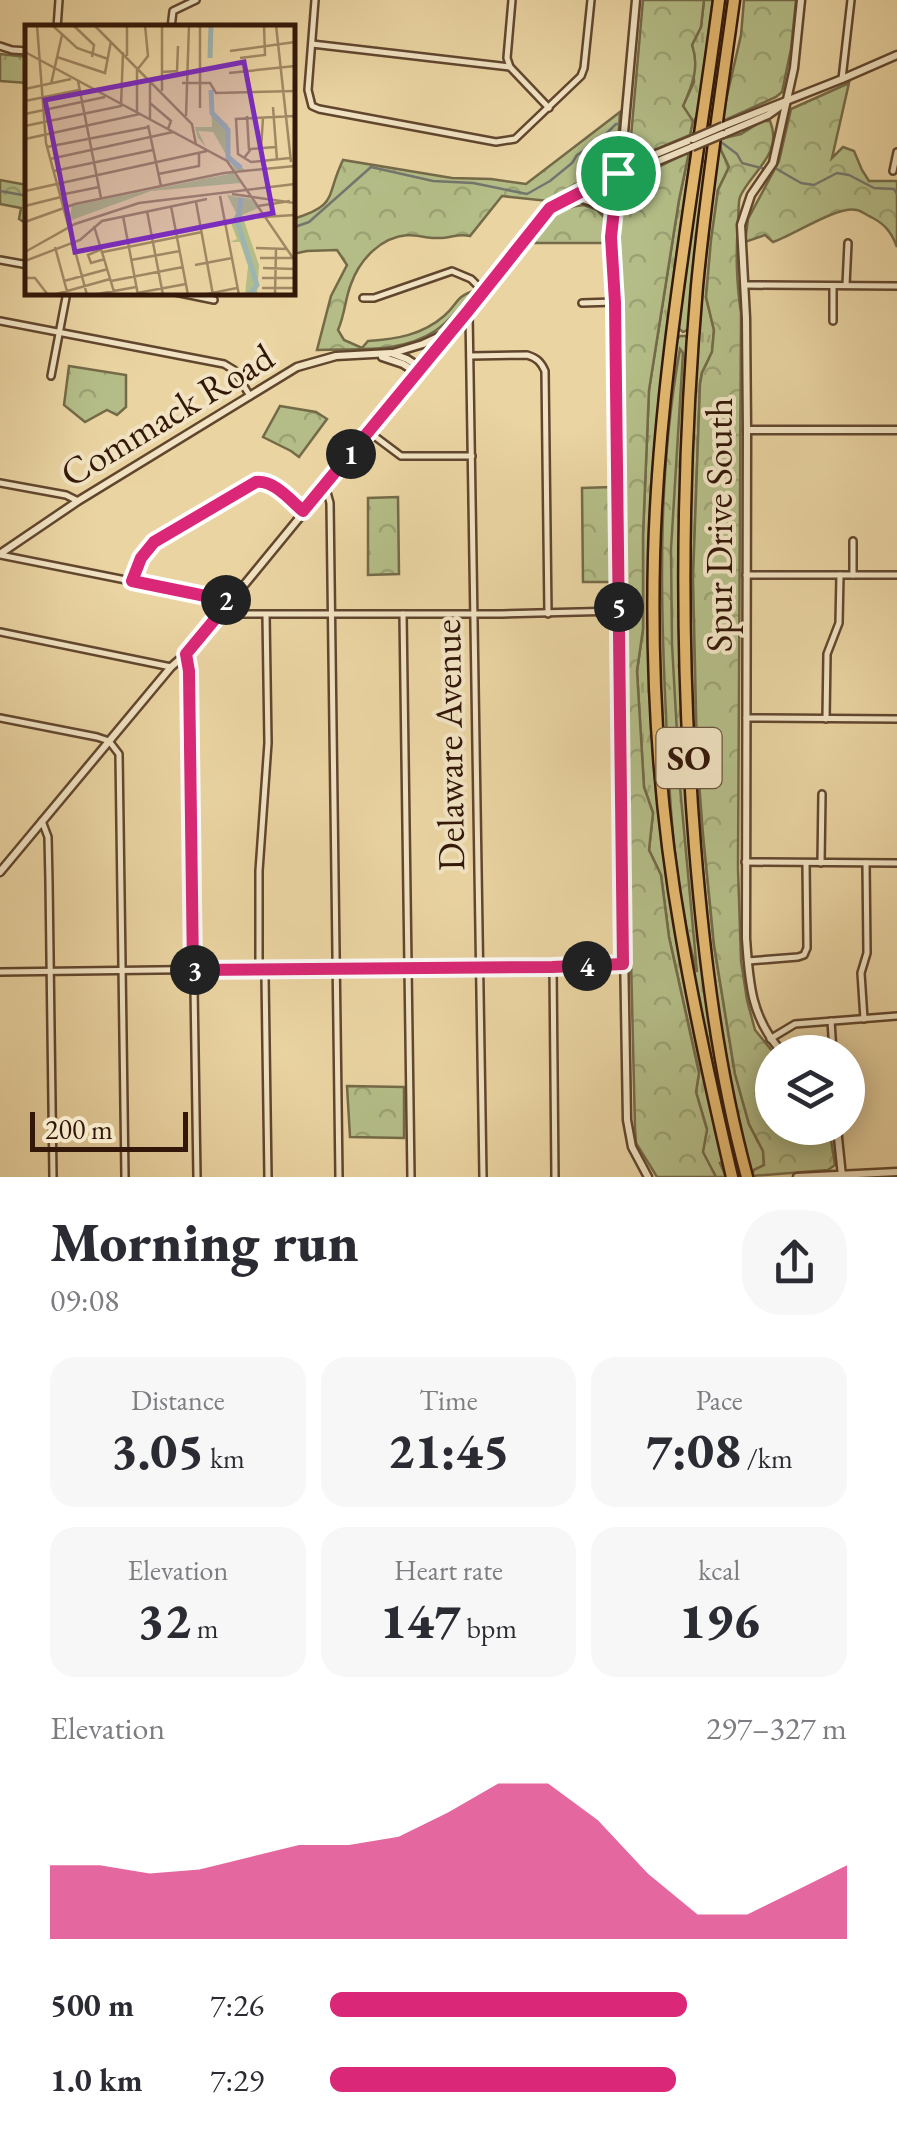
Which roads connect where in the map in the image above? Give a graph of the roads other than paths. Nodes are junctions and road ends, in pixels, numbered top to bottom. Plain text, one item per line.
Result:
1 (59, 0) edge
2 (196, 0) edge
3 (315, 0) edge
4 (512, 0) edge
5 (591, 0) edge
6 (636, 0) edge
7 (719, 0) edge
8 (734, 0) edge
9 (801, 0) edge
10 (851, 0) edge
11 (57, 25) edge
12 (171, 25) edge
13 (312, 44) junction
14 (0, 46) edge
15 (25, 52) edge
16 (897, 55) edge
17 (510, 67) junction
18 (842, 80) junction
19 (787, 102) junction
20 (549, 108) junction
21 (897, 152) edge
22 (893, 171) dead end
23 (618, 173) junction
24 (573, 196) junction
25 (612, 215) junction
26 (848, 243) dead end
27 (0, 260) edge
28 (25, 264) edge
29 (743, 286) junction
30 (833, 286) junction
31 (846, 286) junction
32 (897, 286) edge
33 (484, 291) junction
34 (66, 295) edge
35 (190, 295) edge
36 (363, 298) dead end
37 (214, 300) dead end
38 (615, 302) junction
39 (582, 303) dead end
40 (468, 311) junction
41 (0, 321) edge
42 (833, 321) dead end
43 (452, 330) junction
44 (60, 332) junction
45 (392, 354) junction
46 (375, 355) junction
47 (470, 356) junction
48 (419, 370) junction
49 (51, 376) dead end
50 (250, 396) junction
51 (747, 430) junction
52 (897, 430) edge
53 (370, 432) junction
54 (472, 456) junction
55 (0, 483) edge
56 (325, 486) junction
57 (78, 501) junction
58 (303, 511) junction
59 (853, 541) dead end
60 (0, 554) edge
61 (746, 575) junction
62 (897, 575) edge
63 (840, 576) junction
64 (853, 576) junction
65 (132, 581) junction
66 (230, 601) junction
67 (619, 611) junction
68 (219, 614) junction
69 (404, 614) junction
70 (474, 614) junction
71 (548, 614) junction
72 (266, 615) junction
73 (332, 615) junction
74 (0, 632) edge
75 (186, 654) junction
76 (170, 667) junction
77 (0, 718) edge
78 (746, 718) junction
79 (826, 719) junction
80 (897, 719) edge
81 (109, 741) junction
82 (822, 794) dead end
83 (42, 820) junction
84 (746, 862) junction
85 (821, 862) junction
86 (806, 863) junction
87 (866, 863) junction
88 (897, 863) edge
89 (0, 872) edge
90 (748, 961) junction
91 (623, 964) junction
92 (480, 967) junction
93 (552, 967) junction
94 (409, 968) junction
95 (337, 969) junction
96 (193, 970) junction
97 (263, 970) junction
98 (122, 971) junction
99 (0, 972) edge
100 (51, 972) junction
101 (897, 1016) edge
102 (864, 1018) junction
103 (830, 1021) junction
104 (767, 1035) edge
105 (778, 1035) edge
106 (831, 1035) edge
107 (839, 1145) edge
108 (897, 1173) edge
109 (842, 1176) edge
110 (53, 1177) edge
111 (124, 1177) edge
112 (197, 1177) edge
113 (268, 1177) edge
114 (339, 1177) edge
115 (411, 1177) edge
116 (483, 1177) edge
117 (555, 1177) edge
118 (648, 1177) edge
119 (732, 1177) edge
120 (747, 1177) edge
121 (797, 1177) edge
122 (874, 1177) edge

1 - 11 street
2 - 12 street
3 - 13 street
4 - 17 street
5 - 20 street
6 - 23 street
7 - 119 highway, SO
8 - 120 highway, SO
9 - 19 street, Spur Drive South
10 - 18 street
13 - 17 street
13 - 20 street
14 - 15 street
16 - 18 street
17 - 20 street
18 - 19 street
19 - 23 street, bridge
19 - 29 street, Spur Drive South
21 - 22 street
23 - 24 street
23 - 25 street
24 - 25 street
24 - 33 street
25 - 38 street
26 - 31 street
27 - 28 street
29 - 30 street
29 - 51 street, Spur Drive South
30 - 31 street
30 - 42 street
31 - 32 street
33 - 36 street
33 - 40 street
34 - 44 street
35 - 37 street
38 - 39 street
38 - 67 street
40 - 43 street
40 - 47 street, Delaware Avenue
41 - 44 street
43 - 45 street
43 - 48 street
44 - 49 street
44 - 50 street
45 - 46 street, Commack Road
45 - 48 street, Commack Road
46 - 48 street, Commack Road
46 - 50 street, Commack Road
47 - 54 street, Delaware Avenue
47 - 71 street
48 - 53 street
50 - 57 street, Commack Road
51 - 52 street
51 - 61 street, Spur Drive South
53 - 54 street
53 - 56 street
54 - 70 street, Delaware Avenue
55 - 57 street
56 - 58 street
56 - 73 street
57 - 60 street, Commack Road
58 - 65 street
58 - 66 street
59 - 64 street
60 - 65 street
61 - 63 street
61 - 78 street, Spur Drive South
62 - 64 street
63 - 64 street
63 - 79 street
65 - 66 street
66 - 68 street
67 - 71 street
67 - 91 street
68 - 72 street
68 - 75 street
69 - 70 street
69 - 73 street
69 - 94 street
70 - 71 street
70 - 92 street, Delaware Avenue
72 - 73 street
72 - 97 street
73 - 95 street
74 - 76 street
75 - 76 street
75 - 96 street
76 - 81 street
77 - 81 street
78 - 79 street
78 - 84 street, Spur Drive South
79 - 80 street
81 - 83 street
81 - 98 street
82 - 85 street
83 - 89 street
83 - 100 street
84 - 86 street
84 - 90 street, Spur Drive South
85 - 86 street
85 - 87 street
86 - 90 street
87 - 88 street
87 - 102 street
90 - 104 street, Spur Drive South
91 - 93 street
91 - 118 street
92 - 93 street
92 - 94 street
92 - 116 street, Delaware Avenue
93 - 117 street
94 - 95 street
94 - 115 street
95 - 97 street
95 - 114 street
96 - 97 street
96 - 98 street
96 - 112 street
97 - 113 street
98 - 100 street
98 - 111 street
99 - 100 street
100 - 110 street
101 - 102 street
102 - 103 street
103 - 105 street
103 - 106 street
107 - 109 street
108 - 109 street
108 - 122 street
109 - 121 street

